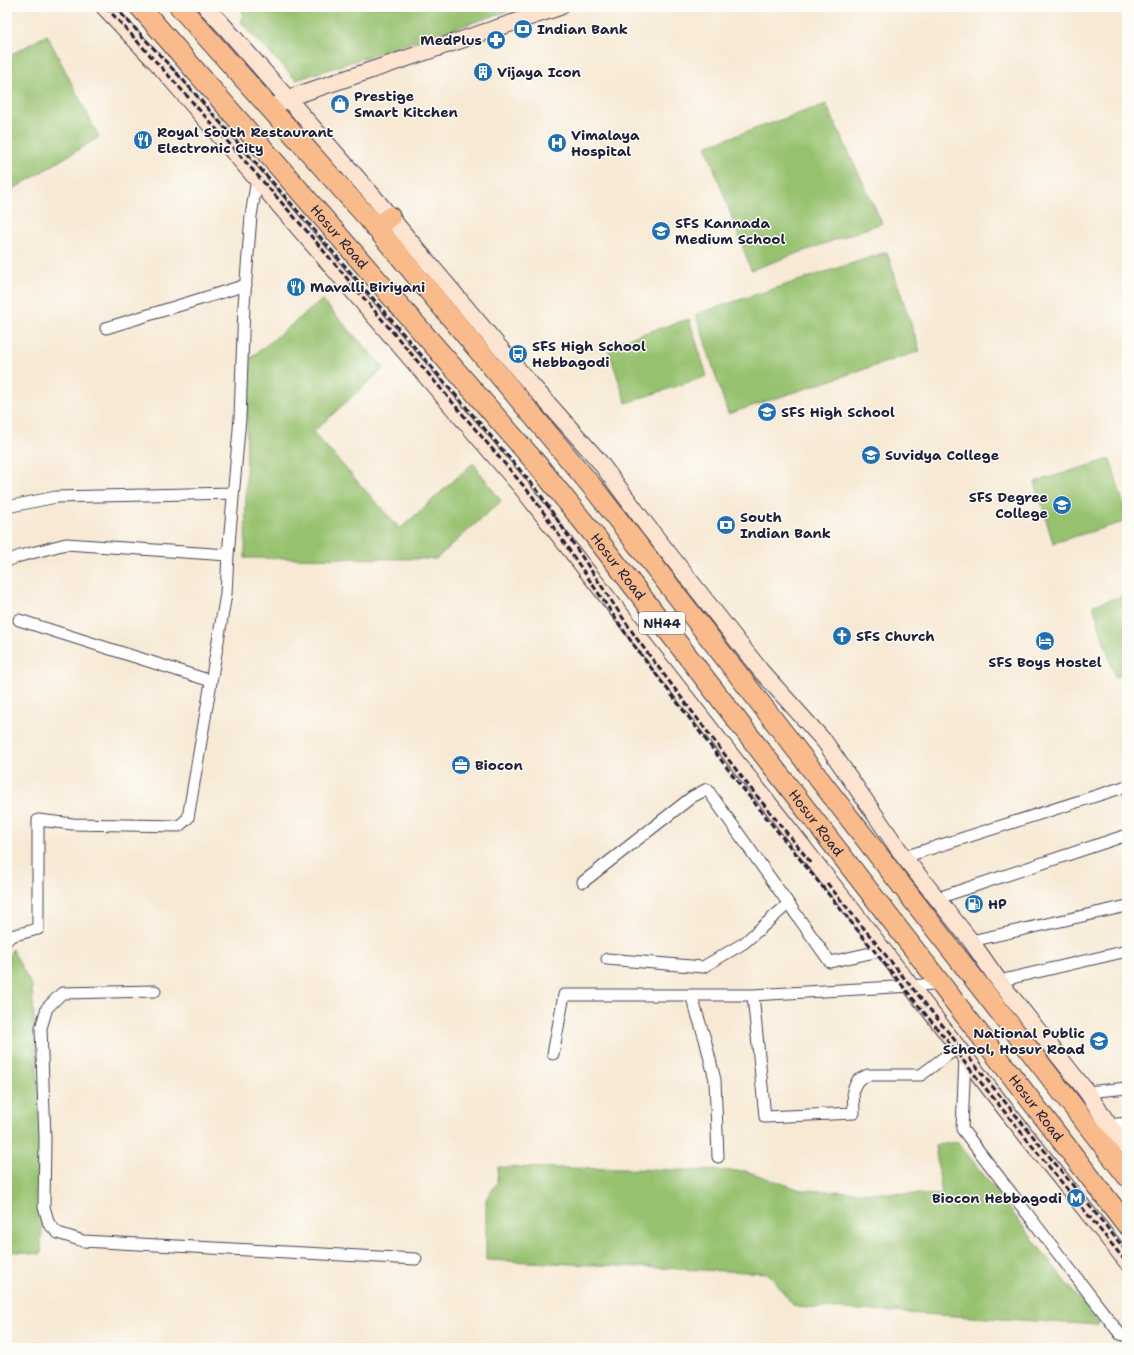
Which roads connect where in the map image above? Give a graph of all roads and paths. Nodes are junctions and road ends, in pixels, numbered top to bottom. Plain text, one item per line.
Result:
1 (104, 7) edge
2 (140, 7) edge
3 (560, 7) edge
4 (199, 12) edge
5 (288, 98) junction
6 (271, 108) junction
7 (257, 179) junction
8 (383, 222) junction
9 (246, 285) junction
10 (106, 328) dead end
11 (233, 493) junction
12 (7, 507) edge
13 (228, 555) junction
14 (7, 561) edge
15 (19, 620) dead end
16 (211, 681) junction
17 (1127, 786) edge
18 (1127, 835) edge
19 (904, 857) junction
20 (583, 882) dead end
21 (938, 898) junction
22 (788, 904) junction
23 (1127, 906) edge
24 (7, 940) edge
25 (971, 941) junction
26 (884, 950) junction
27 (1127, 951) edge
28 (607, 959) dead end
29 (999, 981) junction
30 (941, 983) junction
31 (912, 986) junction
32 (155, 991) dead end
33 (691, 995) junction
34 (753, 995) junction
35 (962, 1052) junction
36 (553, 1054) dead end
37 (1127, 1088) edge
38 (1087, 1092) junction
39 (1127, 1123) edge
40 (1109, 1125) junction
41 (1127, 1147) edge
42 (718, 1157) dead end
43 (1127, 1176) edge
44 (1127, 1225) edge
45 (416, 1259) dead end
46 (1127, 1262) edge
47 (1127, 1336) edge

1 - 7 street
2 - 30 highway, Hosur Road / NH44
3 - 5 street
4 - 5 street
4 - 6 highway, Hosur Road / NH44
5 - 6 street
5 - 8 street
6 - 8 highway, Hosur Road / NH44
7 - 9 street
7 - 26 street
8 - 19 street
8 - 43 highway, Hosur Road / NH44
9 - 10 street
9 - 11 street
11 - 12 street
11 - 13 street
13 - 14 street
13 - 16 street
15 - 16 street
16 - 24 street
17 - 19 street
18 - 21 street
19 - 21 street
20 - 22 street
21 - 25 street
22 - 26 street
22 - 28 street
23 - 25 street
25 - 29 street
26 - 31 street
27 - 29 street
29 - 38 street
30 - 31 street
30 - 44 highway, Hosur Road / NH44
31 - 34 street
31 - 35 street
32 - 45 street
33 - 34 street
33 - 36 street
33 - 42 street
34 - 35 street
35 - 46 street
35 - 47 street
37 - 38 street
38 - 40 street
39 - 40 street
40 - 41 street

